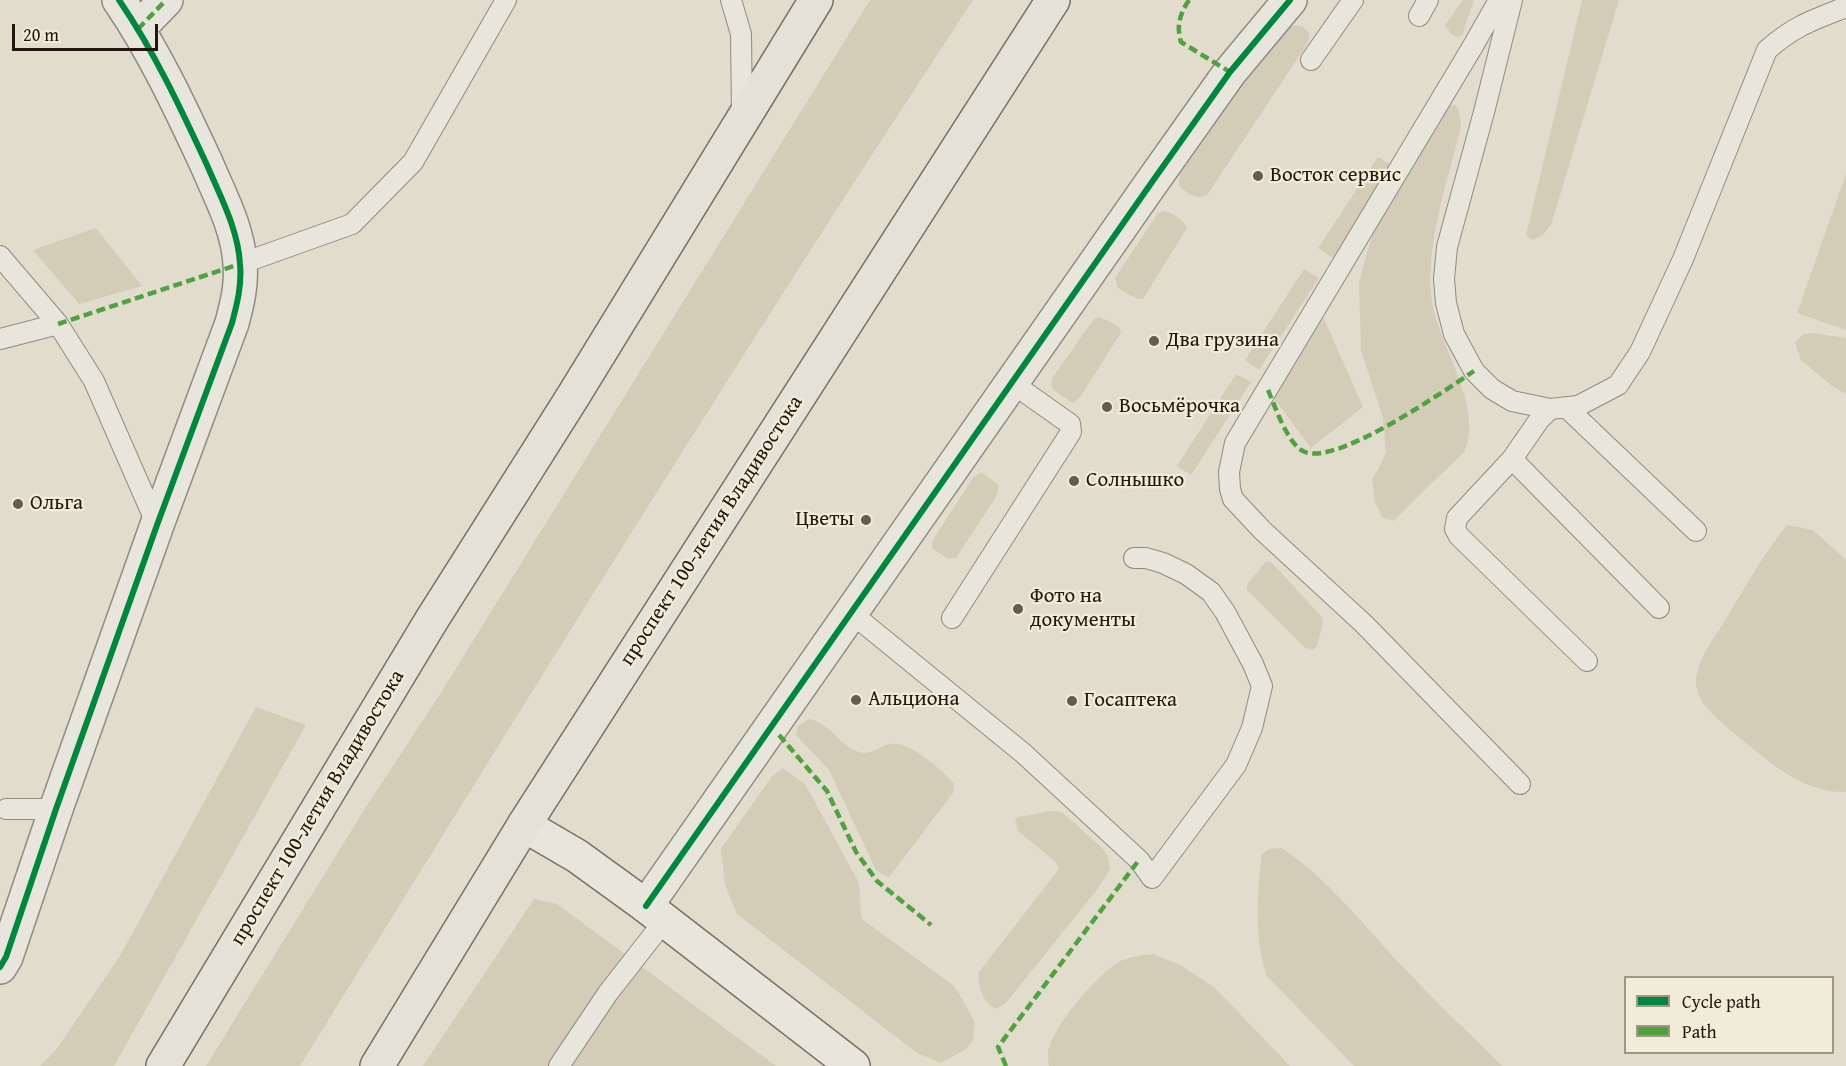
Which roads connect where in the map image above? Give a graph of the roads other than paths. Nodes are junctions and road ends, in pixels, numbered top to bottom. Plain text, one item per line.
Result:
1 (118, 0) edge
2 (166, 0) edge
3 (506, 0) edge
4 (731, 0) edge
5 (816, 0) edge
6 (1053, 0) edge
7 (1290, 0) edge
8 (1353, 0) edge
9 (1499, 0) edge
10 (1512, 0) edge
11 (1846, 7) edge
12 (138, 29) junction
13 (1311, 60) dead end
14 (742, 120) junction
15 (0, 256) edge
16 (240, 264) junction
17 (58, 324) junction
18 (0, 339) edge
19 (1012, 383) junction
20 (1559, 409) junction
21 (1512, 459) junction
22 (157, 525) junction
23 (1696, 531) dead end
24 (1134, 558) dead end
25 (1659, 608) dead end
26 (850, 612) junction
27 (952, 618) dead end
28 (1587, 661) dead end
29 (1520, 784) dead end
30 (6, 809) dead end
31 (56, 809) junction
32 (524, 825) junction
33 (656, 913) junction
34 (0, 967) edge
35 (163, 1066) edge
36 (377, 1066) edge
37 (559, 1066) edge
38 (854, 1066) edge

1 - 12 street
2 - 12 street
3 - 16 lane
4 - 14 lane
5 - 14 highway, проспект 100-летия Владивостока
6 - 32 highway, проспект 100-летия Владивостока
7 - 19 street
8 - 13 lane
9 - 29 lane
10 - 20 lane
11 - 20 lane
12 - 16 street
14 - 35 highway, проспект 100-летия Владивостока
15 - 17 lane
16 - 22 street
17 - 18 lane
17 - 22 lane
19 - 26 street
19 - 27 lane
20 - 21 lane
20 - 23 lane
21 - 25 lane
21 - 28 lane
22 - 31 street
24 - 26 lane
26 - 33 street
30 - 31 lane
31 - 34 street
32 - 33 street
32 - 36 highway, проспект 100-летия Владивостока
33 - 37 lane
33 - 38 street

